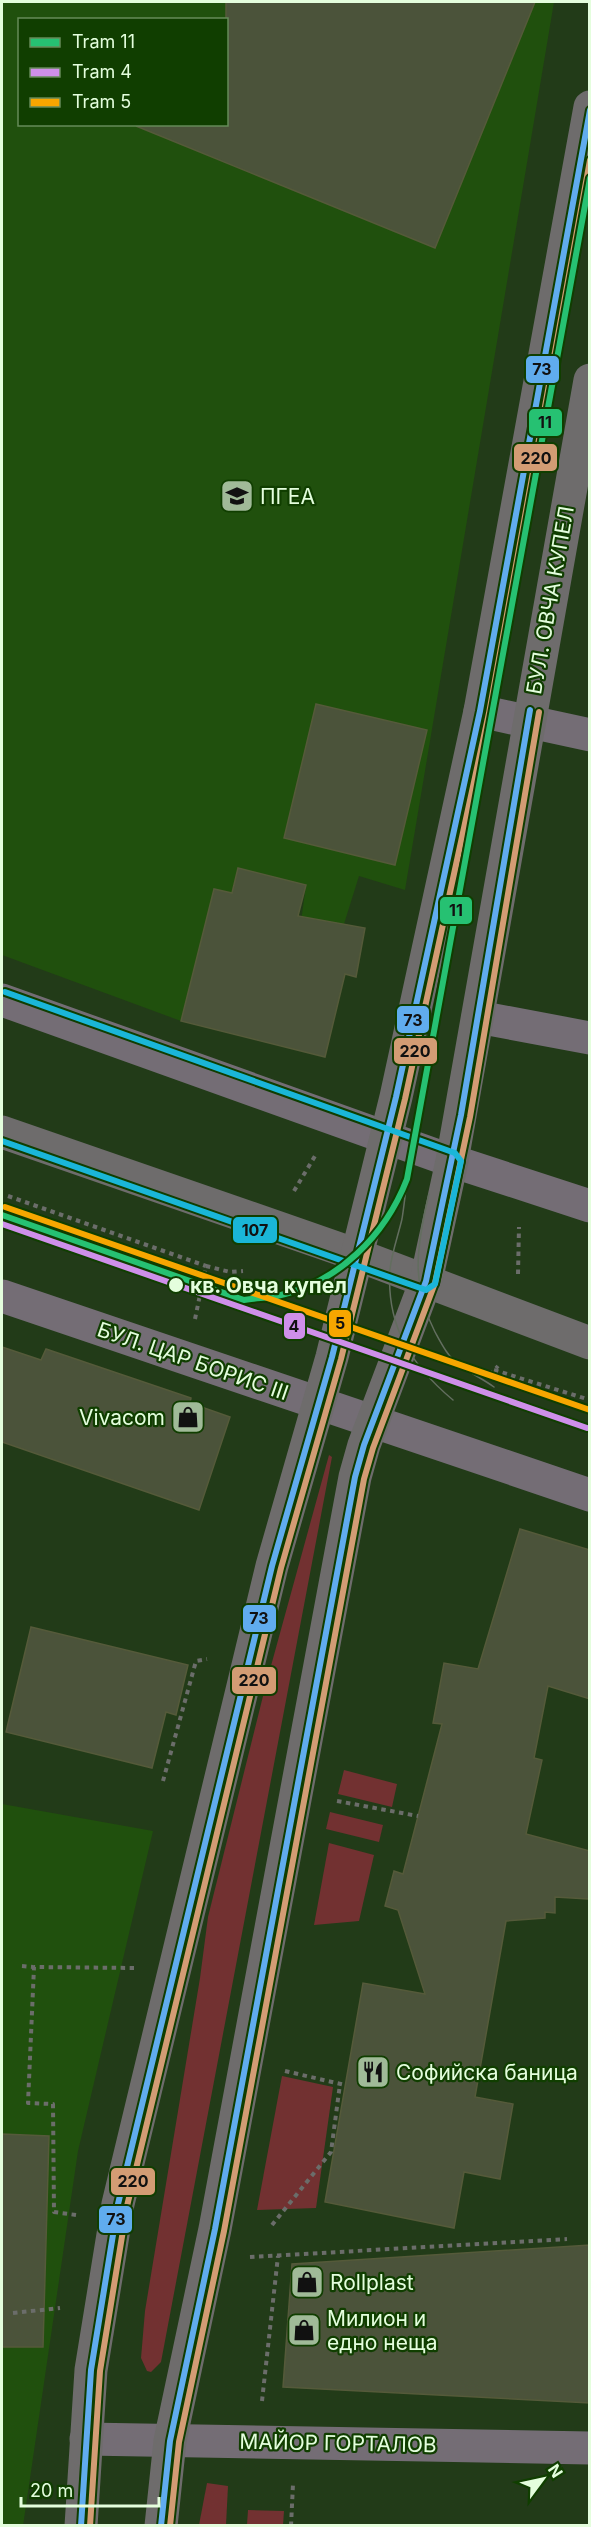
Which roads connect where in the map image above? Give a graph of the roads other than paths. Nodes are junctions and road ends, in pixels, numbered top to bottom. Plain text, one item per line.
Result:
1 (590, 107) edge
2 (590, 380) edge
3 (480, 711) junction
4 (528, 722) junction
5 (590, 735) edge
6 (2, 1000) edge
7 (478, 1017) junction
8 (590, 1038) edge
9 (2, 1132) edge
10 (386, 1137) junction
11 (452, 1161) junction
12 (590, 1206) edge
13 (357, 1255) junction
14 (426, 1281) junction
15 (2, 1296) edge
16 (590, 1343) edge
17 (319, 1404) junction
18 (374, 1421) junction
19 (590, 1495) edge
20 (86, 2439) junction
21 (170, 2441) junction
22 (590, 2448) edge
23 (81, 2526) edge
24 (161, 2526) edge

1 - 3 main road
2 - 4 main road, БУЛ. ОВЧА КУПЕЛ
3 - 4 street
3 - 10 main road
4 - 5 street
4 - 7 main road, БУЛ. ОВЧА КУПЕЛ
6 - 10 street
7 - 8 street
7 - 11 main road, БУЛ. ОВЧА КУПЕЛ
9 - 13 main road
10 - 11 street
10 - 13 main road
11 - 12 street
11 - 14 main road, БУЛ. ОВЧА КУПЕЛ
13 - 14 main road
13 - 17 main road
14 - 16 main road
14 - 18 main road, БУЛ. ОВЧА КУПЕЛ
15 - 17 street, БУЛ. ЦАР БОРИС III
17 - 18 street, БУЛ. ЦАР БОРИС III
17 - 20 main road
18 - 19 street, БУЛ. ЦАР БОРИС III
18 - 21 main road, БУЛ. ОВЧА КУПЕЛ
20 - 21 street, МАЙОР ГОРТАЛОВ
20 - 23 main road
21 - 22 street, МАЙОР ГОРТАЛОВ
21 - 24 main road, БУЛ. ОВЧА КУПЕЛ

